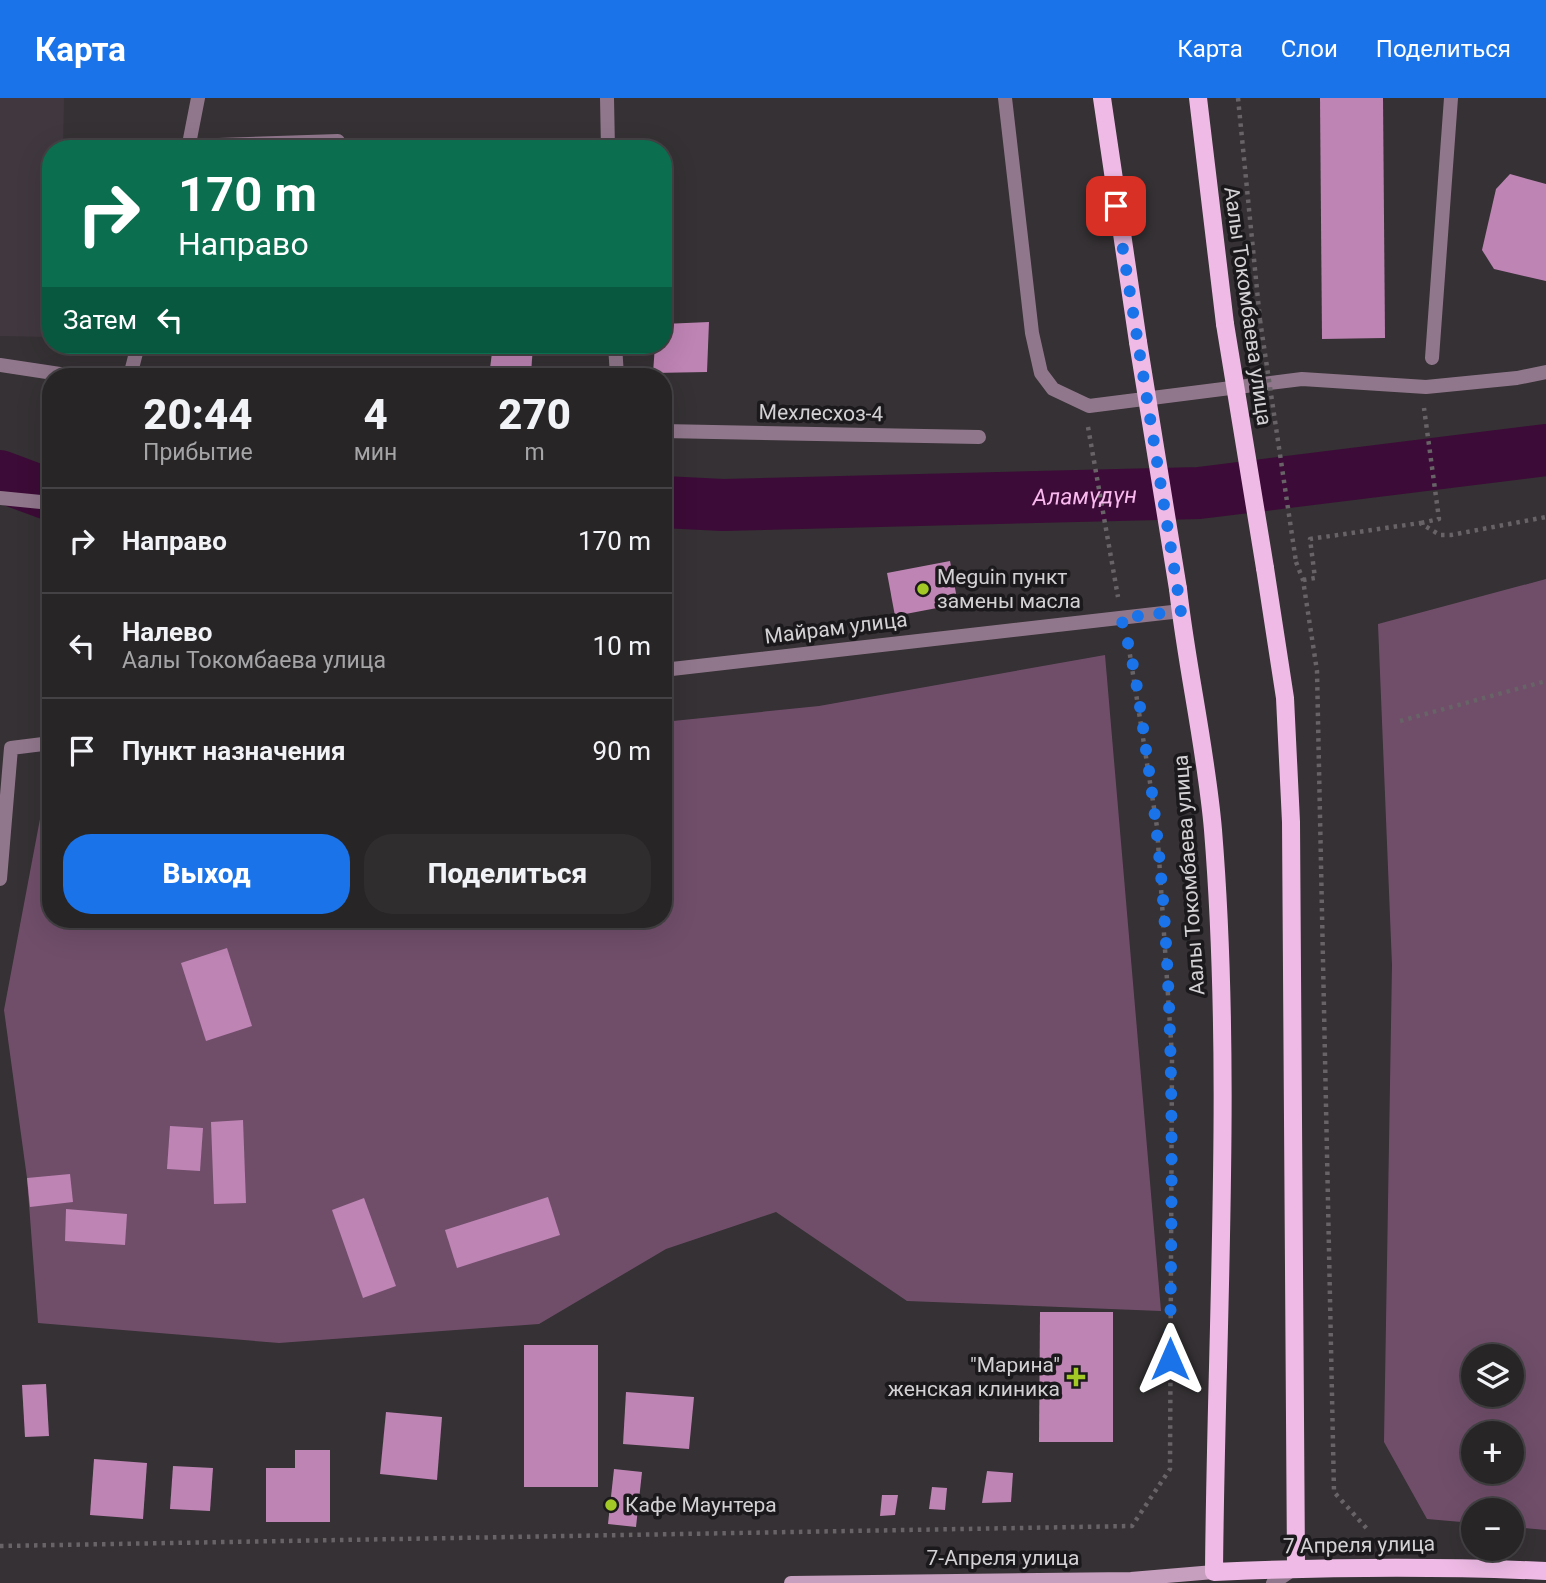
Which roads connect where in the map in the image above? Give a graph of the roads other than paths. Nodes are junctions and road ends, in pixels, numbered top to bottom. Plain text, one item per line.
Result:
1 (198, 98) edge
2 (607, 98) edge
3 (1005, 98) edge
4 (1102, 98) edge
5 (1198, 98) edge
6 (1451, 98) edge
7 (189, 140) edge
8 (608, 140) edge
9 (1432, 358) dead end
10 (0, 365) edge
11 (42, 371) edge
12 (1546, 372) edge
13 (672, 430) edge
14 (979, 437) dead end
15 (0, 498) edge
16 (42, 502) edge
17 (1181, 611) junction
18 (672, 669) edge
19 (42, 744) edge
20 (0, 879) edge
21 (1296, 1567) junction
22 (1546, 1571) edge
23 (1213, 1577) edge
24 (970, 1581) edge
25 (791, 1583) edge
26 (1273, 1583) edge

1 - 7 street
2 - 8 street
3 - 12 street
4 - 17 main road, Аалы Токомбаева улица, bridge
5 - 21 main road, Аалы Токомбаева улица, bridge
6 - 9 street
10 - 11 street
13 - 14 street, Мехлесхоз-4
15 - 16 street
17 - 18 street, Майрам улица
17 - 23 main road, Аалы Токомбаева улица
19 - 20 street
21 - 22 main road, 7 Апреля улица
21 - 23 main road, 7 Апреля улица
21 - 26 street
23 - 24 main road, 7-Апреля улица
24 - 25 main road, 7-Апреля улица

